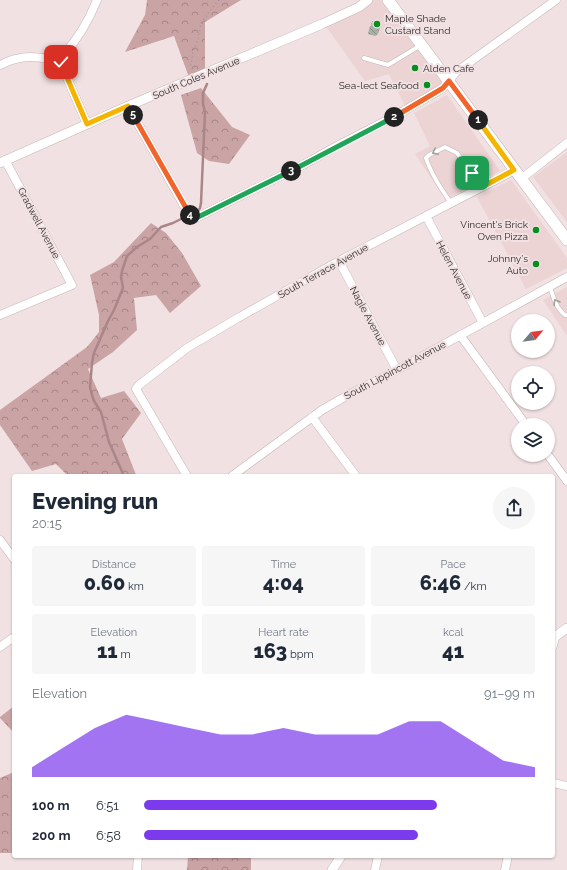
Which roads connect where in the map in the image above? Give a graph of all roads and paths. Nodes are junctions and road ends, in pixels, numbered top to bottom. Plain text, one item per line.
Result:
1 (97, 0) edge
2 (219, 0) edge
3 (368, 0) edge
4 (388, 0) edge
5 (556, 0) edge
6 (422, 45) junction
7 (364, 58) dead end
8 (61, 62) junction
9 (0, 65) edge
10 (194, 72) dead end
11 (449, 81) junction
12 (128, 106) junction
13 (87, 124) junction
14 (567, 143) edge
15 (3, 162) edge
16 (518, 174) junction
17 (482, 187) junction
18 (451, 203) junction
19 (426, 216) junction
20 (567, 240) edge
21 (340, 261) junction
22 (567, 277) edge
23 (550, 286) junction
24 (0, 315) edge
25 (567, 315) edge
26 (483, 323) junction
27 (460, 335) junction
28 (397, 370) junction
29 (312, 417) junction
30 (521, 418) edge
31 (553, 462) edge
32 (186, 474) edge
33 (235, 474) edge
34 (355, 474) edge
35 (567, 481) edge
36 (0, 540) edge
37 (12, 556) edge
38 (567, 628) edge
39 (555, 636) edge
40 (12, 638) edge
41 (0, 647) edge
42 (555, 783) edge
43 (567, 786) edge
44 (138, 858) edge
45 (340, 858) edge
46 (378, 858) edge
47 (508, 858) edge
48 (137, 870) edge
49 (332, 870) edge
50 (375, 870) edge
51 (505, 870) edge

1 - 8 street
2 - 10 path
3 - 12 street, South Coles Avenue
4 - 6 main road
5 - 11 street
6 - 7 lane
6 - 11 main road
8 - 9 street
8 - 13 street
11 - 12 street
11 - 16 main road
12 - 13 street, South Coles Avenue
13 - 15 street, South Coles Avenue
14 - 16 street, South Terrace Avenue
15 - 24 street, Gradwell Avenue
16 - 17 street, South Terrace Avenue
16 - 20 main road
17 - 18 street, South Terrace Avenue
17 -> 18 lane
18 - 19 street, South Terrace Avenue
19 - 21 street, South Terrace Avenue
19 - 26 street, Helen Avenue
21 - 28 street, Nagle Avenue
21 - 32 street, South Terrace Avenue
22 - 23 street, South Lippincott Avenue
25 -> 23 lane
23 - 26 street, South Lippincott Avenue
26 - 27 street, South Lippincott Avenue
27 - 28 street, South Lippincott Avenue
27 - 30 street
28 - 29 street, South Lippincott Avenue
29 - 33 street, South Lippincott Avenue
29 - 34 street
31 - 35 street
36 - 37 street
38 - 39 street
40 - 41 street
42 - 43 street
44 - 48 street
45 - 49 street
46 - 50 street
47 - 51 street

